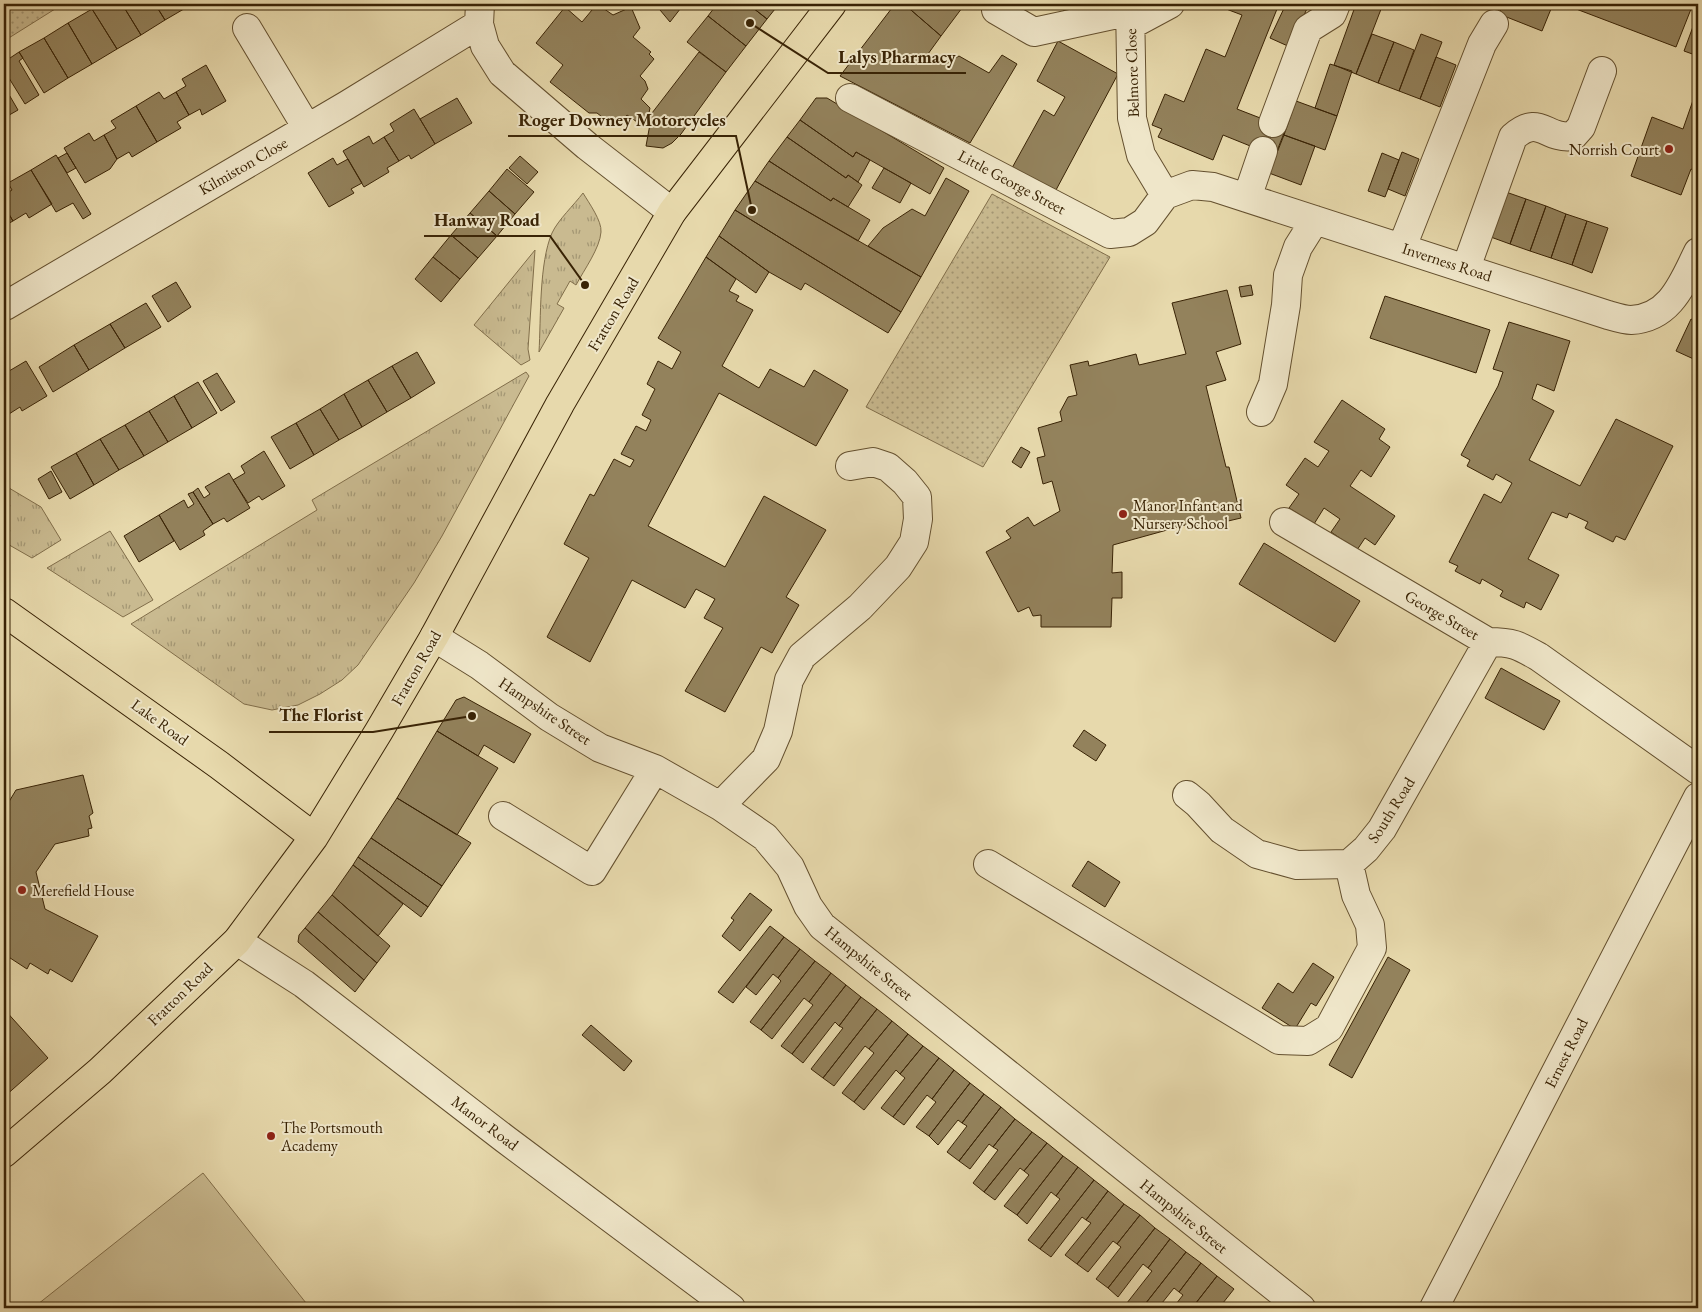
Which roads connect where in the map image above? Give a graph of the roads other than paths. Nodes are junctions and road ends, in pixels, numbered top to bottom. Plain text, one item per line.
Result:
1 (832, 4) edge
2 (1170, 4) edge
3 (1336, 4) edge
4 (996, 10) dead end
5 (1131, 13) edge
6 (480, 14) edge
7 (1494, 24) dead end
8 (246, 28) dead end
9 (1602, 71) dead end
10 (850, 98) dead end
11 (1273, 123) dead end
12 (307, 128) junction
13 (1263, 151) dead end
14 (1165, 195) junction
15 (1246, 198) junction
16 (672, 212) junction
17 (1315, 220) junction
18 (1402, 247) junction
19 (1698, 252) edge
20 (1466, 268) junction
21 (5, 306) dead end
22 (1261, 412) dead end
23 (850, 466) dead end
24 (1284, 522) dead end
25 (4, 612) edge
26 (434, 637) junction
27 (1488, 642) junction
28 (655, 769) junction
29 (1698, 770) edge
30 (1187, 795) dead end
31 (1698, 797) edge
32 (720, 806) junction
33 (503, 816) dead end
34 (314, 837) junction
35 (988, 864) dead end
36 (1349, 864) junction
37 (237, 941) junction
38 (4, 1153) edge
39 (731, 1308) edge
40 (1301, 1308) edge
41 (1434, 1308) edge

1 - 16 main road, Fratton Road
2 - 5 street
3 - 11 street
4 - 5 street
5 - 14 street, Belmore Close
6 - 12 street, Kilmiston Close
6 - 16 street
7 - 18 street
8 - 12 street
9 - 20 street
10 - 14 street, Little George Street
12 - 21 street, Kilmiston Close
13 - 15 street
14 - 15 street, Inverness Road
15 - 17 street, Inverness Road
16 - 26 main road, Fratton Road
17 - 18 street, Inverness Road
17 - 22 street
18 - 20 street, Inverness Road
19 - 20 street, Inverness Road
23 - 32 street
24 - 27 street, George Street
25 - 34 main road, Lake Road
26 - 28 street, Hampshire Street
26 - 34 main road, Fratton Road
27 - 29 street, George Street
27 - 36 street, South Road
28 - 32 street, Hampshire Street
28 - 33 street
30 - 36 street
31 - 41 street, Ernest Road
32 - 40 street, Hampshire Street
34 - 37 main road, Fratton Road
35 - 36 street
37 - 38 main road, Fratton Road
37 - 39 street, Manor Road

